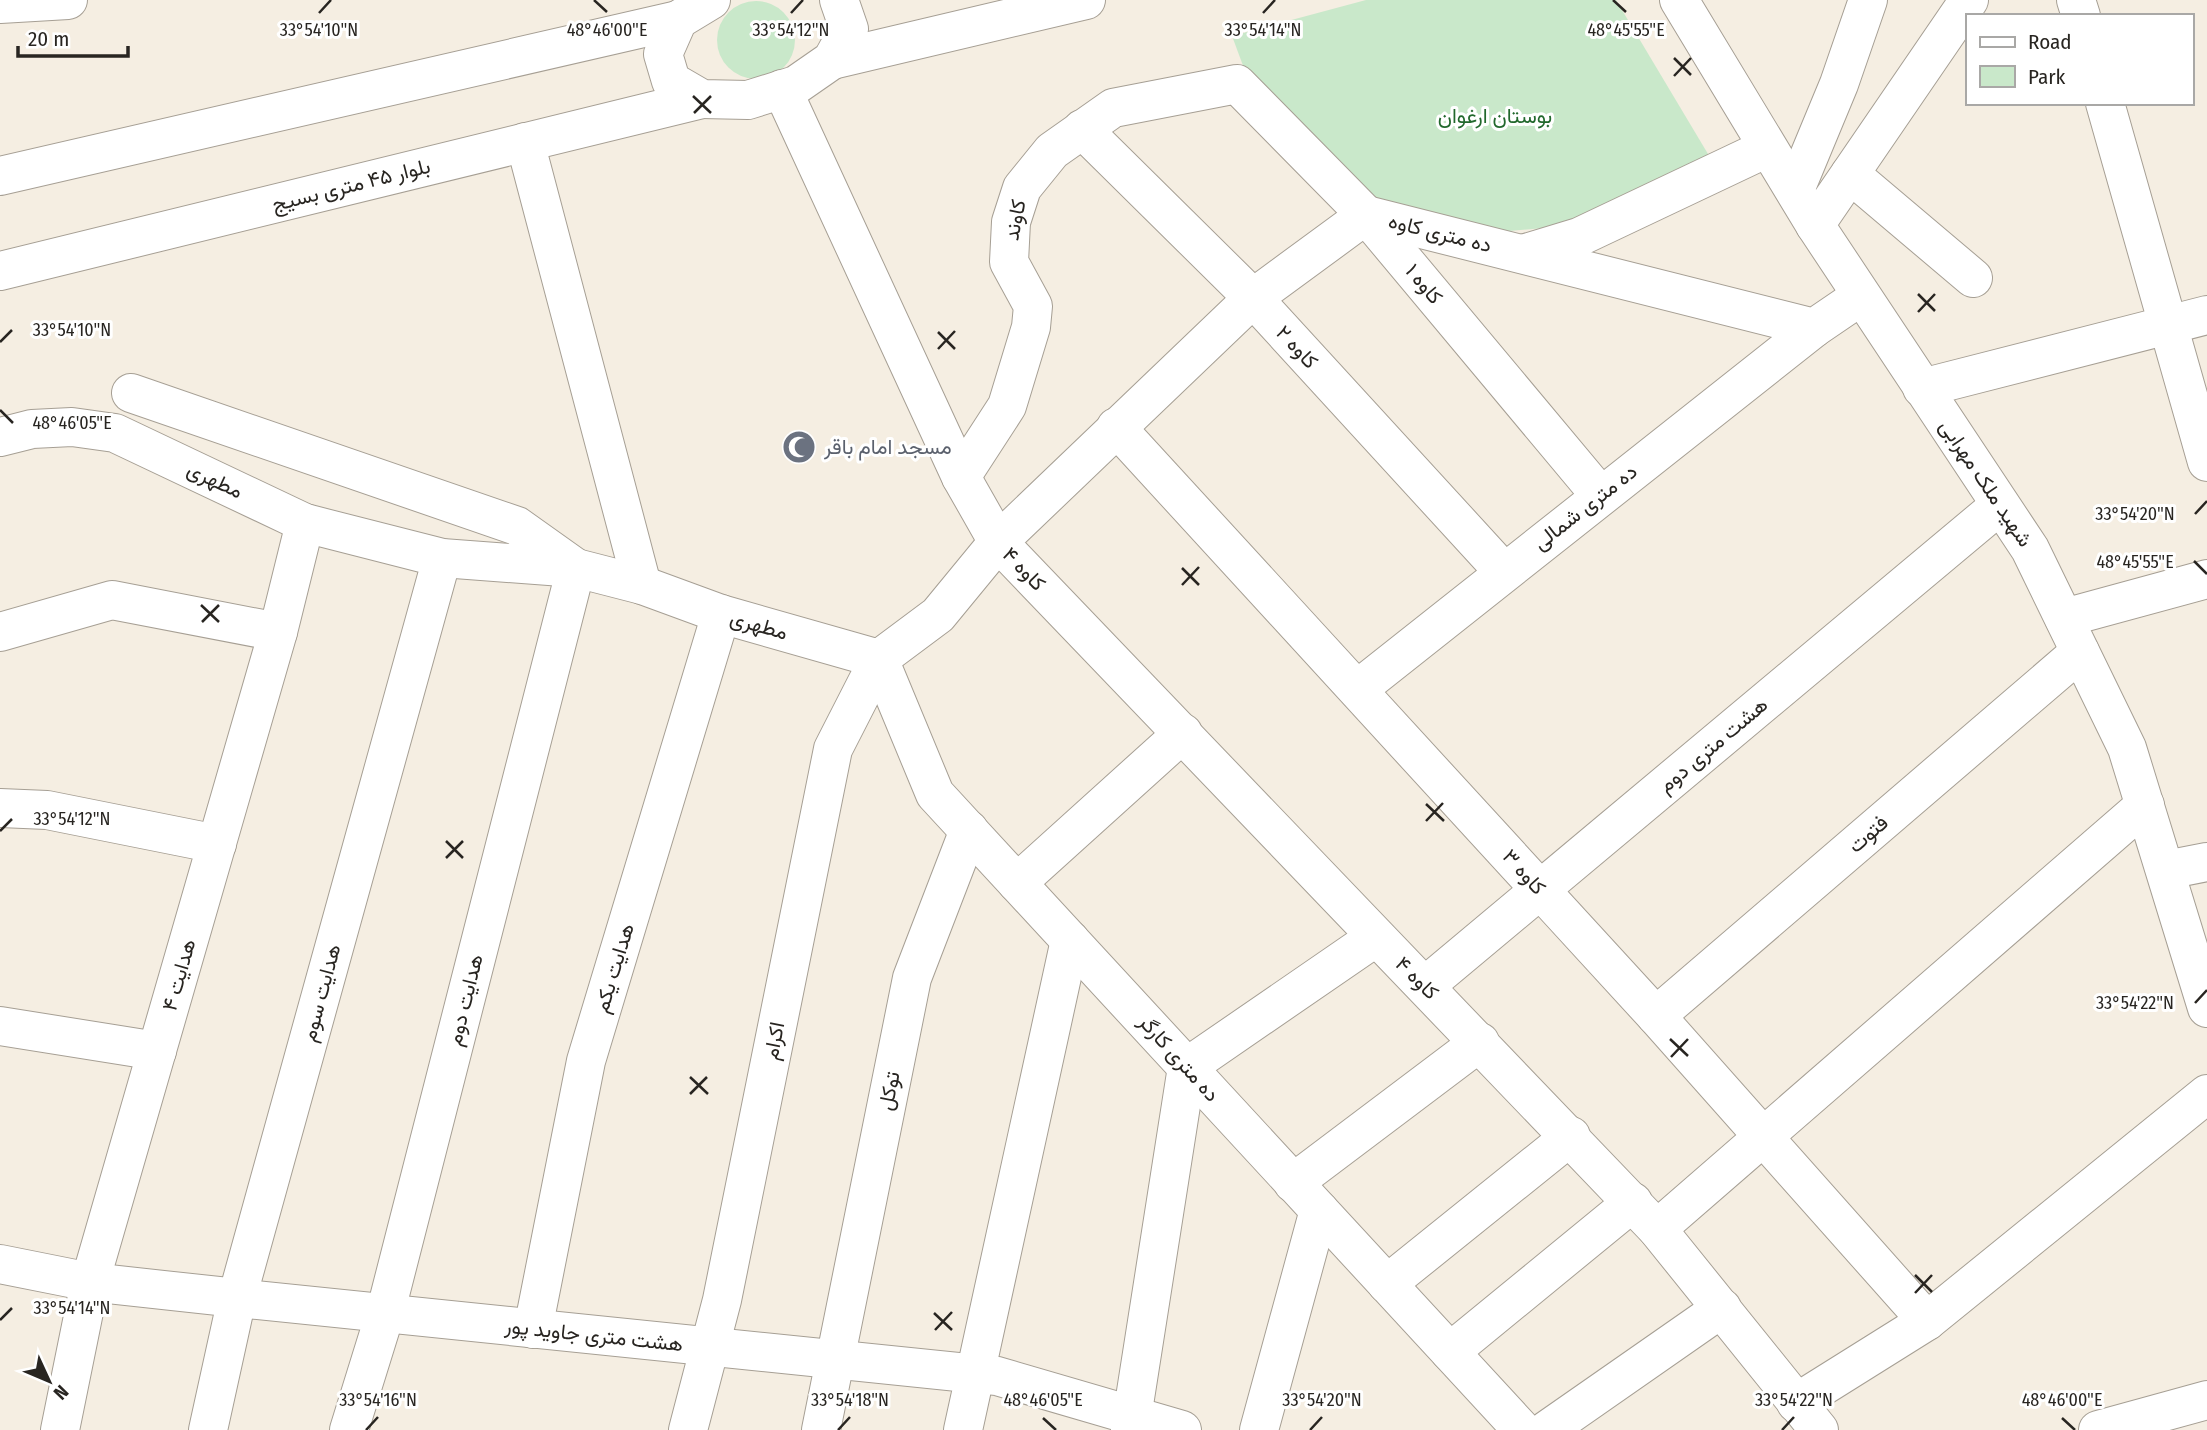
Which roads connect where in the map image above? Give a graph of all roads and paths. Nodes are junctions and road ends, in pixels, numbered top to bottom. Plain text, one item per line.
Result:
1 (68, 0) edge
2 (711, 0) edge
3 (839, 0) edge
4 (1086, 0) edge
5 (1679, 0) edge
6 (1868, 0) edge
7 (1969, 0) edge
8 (0, 4) edge
9 (678, 20) junction
10 (832, 60) junction
11 (1237, 84) joint
12 (782, 89) junction
13 (702, 99) junction
14 (2106, 105) edge
15 (1082, 129) junction
16 (525, 142) junction
17 (1767, 148) junction
18 (1850, 174) junction
19 (0, 176) edge
20 (1795, 190) junction
21 (1366, 215) junction
22 (1815, 225) junction
23 (1524, 253) junction
24 (0, 271) edge
25 (1973, 278) dead end
26 (1861, 296) junction
27 (1253, 298) junction
28 (2207, 315) edge
29 (2168, 326) junction
30 (1814, 328) junction
31 (1922, 388) junction
32 (131, 393) dead end
33 (1115, 427) junction
34 (0, 437) edge
35 (2207, 462) edge
36 (961, 477) junction
37 (1600, 495) junction
38 (2000, 505) junction
39 (305, 523) junction
40 (998, 542) junction
41 (442, 558) junction
42 (576, 568) junction
43 (1504, 572) junction
44 (2207, 579) edge
45 (642, 585) junction
46 (721, 614) junction
47 (0, 632) edge
48 (278, 632) junction
49 (2072, 635) junction
50 (879, 659) junction
51 (1358, 689) junction
52 (1183, 733) junction
53 (2146, 805) junction
54 (0, 808) edge
55 (969, 830) junction
56 (217, 844) junction
57 (2207, 862) edge
58 (2166, 870) junction
59 (1017, 883) junction
60 (1540, 889) junction
61 (1376, 937) junction
62 (1070, 940) junction
63 (1425, 986) junction
64 (2207, 1008) edge
65 (1656, 1016) junction
66 (0, 1026) edge
67 (1480, 1042) junction
68 (156, 1051) junction
69 (1187, 1067) junction
70 (2207, 1094) edge
71 (1571, 1136) junction
72 (1764, 1139) junction
73 (1293, 1183) junction
74 (1319, 1210) junction
75 (1645, 1216) junction
76 (0, 1264) edge
77 (90, 1282) junction
78 (1387, 1284) junction
79 (237, 1298) junction
80 (1722, 1308) junction
81 (385, 1314) junction
82 (1927, 1321) junction
83 (533, 1329) junction
84 (708, 1347) junction
85 (1450, 1352) junction
86 (833, 1359) junction
87 (975, 1374) junction
88 (2207, 1400) edge
89 (1807, 1417) edge
90 (1131, 1423) edge
91 (60, 1430) edge
92 (208, 1430) edge
93 (349, 1430) edge
94 (688, 1430) edge
95 (821, 1430) edge
96 (964, 1430) edge
97 (1182, 1430) edge
98 (1259, 1430) edge
99 (1522, 1430) edge
100 (1547, 1430) edge
101 (2098, 1430) edge

1 - 8 street
2 - 9 street
3 - 10 street
4 - 10 street
5 - 17 street, شهید ملک مهرابی
6 - 20 street
7 - 18 street
9 - 13 street
9 - 19 street
10 - 12 street
11 - 15 street, کاوند
11 - 21 street, کاوه ۱
12 - 13 street
12 - 36 street
13 - 16 street, بلوار ۴۵ متری بسیج
14 - 29 street
15 - 27 street, کاوه ۲
15 - 36 street, کاوند
16 - 24 street, بلوار ۴۵ متری بسیج
16 - 45 street
17 - 20 street, شهید ملک مهرابی
17 - 23 street
18 - 22 street
18 - 25 street
20 - 22 street, شهید ملک مهرابی
21 - 23 street, ده متری کاوه
21 - 27 street, ده متری کاوه
21 - 37 street, کاوه ۱
22 - 26 street, شهید ملک مهرابی
23 - 30 street, ده متری کاوه
26 - 30 street
26 - 31 street, شهید ملک مهرابی
27 - 33 street, ده متری کاوه
27 - 43 street, کاوه ۲
28 - 29 street
29 - 31 street
29 - 35 street
30 - 37 street, ده متری شمالی
31 - 38 street, شهید ملک مهرابی
32 - 42 street
33 - 40 street, ده متری کاوه
33 - 51 street, کاوه ۳
34 - 39 street, مطهری
36 - 40 street
37 - 43 street, ده متری شمالی
38 - 49 street, شهید ملک مهرابی
38 - 60 street, هشت متری دوم
39 - 41 street, مطهری
39 - 48 street, هدایت ۴
40 - 50 street
40 - 52 street, کاوه ۴
41 - 42 street, مطهری
41 - 79 street, هدایت سوم
42 - 45 street, مطهری
42 - 81 street, هدایت دوم
43 - 51 street, ده متری شمالی
44 - 49 street
45 - 46 street, مطهری
46 - 50 street, مطهری
46 - 83 street, هدایت یکم
47 - 48 street
48 - 56 street, هدایت ۴
49 - 53 street, شهید ملک مهرابی
49 - 65 street, فتوت
50 - 55 street, ده متری کارگر
50 - 84 street, اکرام
51 - 60 street, کاوه ۳
52 - 59 street
52 - 61 street, کاوه ۴
53 - 58 street, شهید ملک مهرابی
53 - 72 street
54 - 56 street
55 - 59 street, ده متری کارگر
55 - 86 street, توکل
56 - 68 street, هدایت ۴
57 - 58 street
58 - 64 street, شهید ملک مهرابی
59 - 62 street, ده متری کارگر
60 - 63 street, هشت متری دوم
60 - 65 street, کاوه ۳
61 - 63 street, کاوه ۴
61 - 69 street
62 - 69 street, ده متری کارگر
62 - 87 street
63 - 67 street, کاوه ۴
65 - 72 street, کاوه ۳
66 - 68 street
67 - 71 street, کاوه ۴
67 - 73 street
68 - 77 street, هدایت ۴
69 - 73 street, ده متری کارگر
69 - 90 street
70 - 82 street
71 - 75 street, کاوه ۴
71 - 78 street
72 - 75 street
72 - 82 street, کاوه ۳
73 - 74 street, ده متری کارگر
74 - 78 street, ده متری کارگر
74 - 98 street
75 - 80 street, کاوه ۴
75 - 85 street
76 - 77 street, هشت متری جاوید پور
77 - 79 street, هشت متری جاوید پور
77 - 91 street, هدایت ۴
78 - 85 street, ده متری کارگر
79 - 81 street, هشت متری جاوید پور
79 - 92 street, هدایت سوم
80 - 89 street, کاوه ۴
80 - 100 street
81 - 83 street, هشت متری جاوید پور
81 - 93 street, هدایت دوم
82 - 89 street
83 - 84 street, هشت متری جاوید پور
84 - 86 street, هشت متری جاوید پور
84 - 94 street, اکرام
85 - 99 street, ده متری کارگر
86 - 87 street, هشت متری جاوید پور
86 - 95 street, توکل
87 - 90 street, هشت متری جاوید پور
87 - 96 street
88 - 101 street
90 - 97 street, هشت متری جاوید پور

